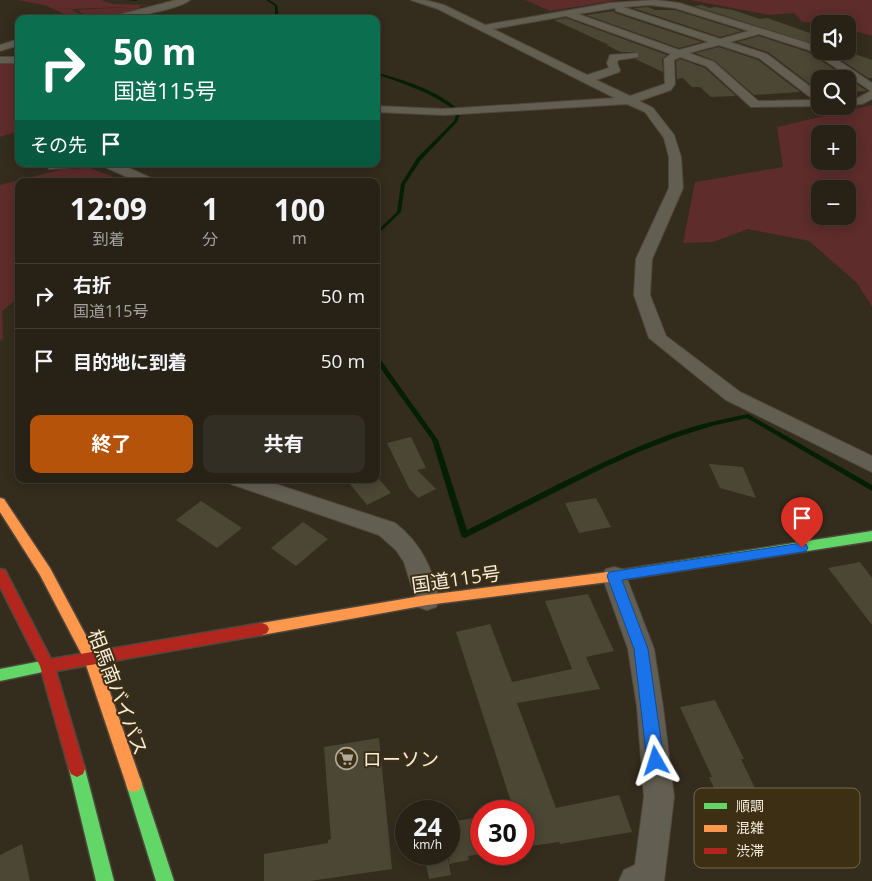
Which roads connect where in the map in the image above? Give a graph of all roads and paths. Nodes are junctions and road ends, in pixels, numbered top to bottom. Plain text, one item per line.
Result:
1 (186, 0) edge
2 (416, 0) edge
3 (455, 4) dead end
4 (610, 6) junction
5 (441, 7) junction
6 (566, 13) junction
7 (128, 15) edge
8 (483, 28) junction
9 (758, 31) junction
10 (720, 42) junction
11 (15, 43) edge
12 (0, 48) edge
13 (679, 53) junction
14 (634, 55) dead end
15 (0, 60) edge
16 (15, 60) edge
17 (587, 79) junction
18 (872, 88) edge
19 (811, 92) edge
20 (872, 94) edge
21 (631, 100) junction
22 (856, 102) edge
23 (811, 103) edge
24 (380, 108) edge
25 (116, 167) edge
26 (140, 178) edge
27 (872, 465) edge
28 (250, 483) edge
29 (0, 502) edge
30 (872, 536) edge
31 (0, 574) edge
32 (614, 576) junction
33 (427, 600) junction
34 (91, 658) junction
35 (47, 666) junction
36 (0, 675) edge
37 (645, 880) edge
38 (105, 881) edge
39 (165, 881) edge

1 - 7 street
2 - 5 street
3 - 5 street
4 - 6 street
4 - 9 street
4 - 10 street
5 - 8 street
6 - 8 street
6 - 13 street
8 - 17 street
9 - 10 street
9 - 18 street
10 - 13 street
10 - 19 street
11 - 12 street
13 - 21 street
13 - 23 street
14 - 17 street
15 - 16 street
17 - 21 street
20 - 22 street
21 - 24 street
21 - 27 street
25 - 26 street
28 - 33 street
29 - 34 main road, 相馬南バイパス
30 - 32 main road, 国道115号
31 - 35 main road
32 - 33 main road, 国道115号
32 - 37 street
33 - 34 main road, 国道115号
34 - 35 main road, 国道115号
34 - 39 main road, 相馬南バイパス
35 - 36 main road, 国道115号
35 - 38 main road

